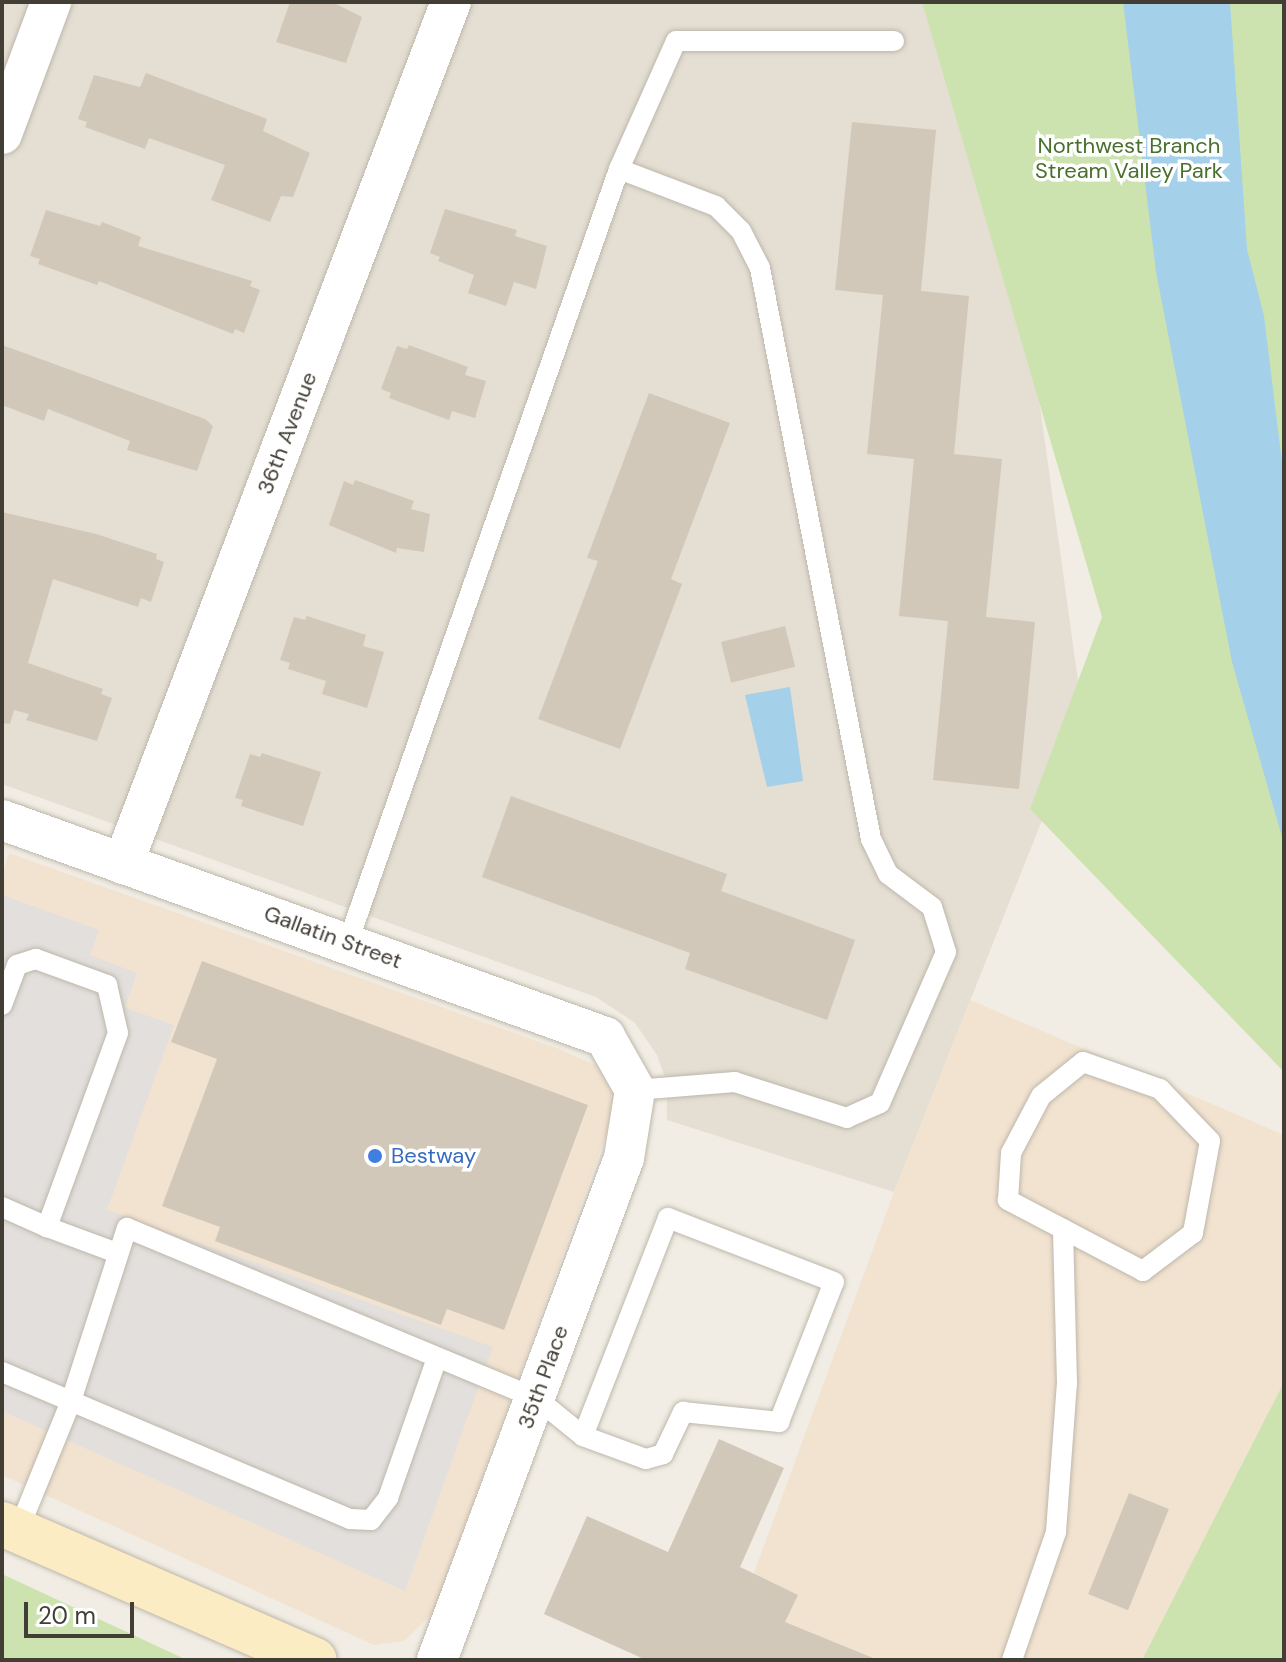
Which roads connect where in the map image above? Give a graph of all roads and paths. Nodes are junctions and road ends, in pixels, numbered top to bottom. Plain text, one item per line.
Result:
1 (51, 2) edge
2 (451, 2) edge
3 (894, 41) dead end
4 (2, 134) edge
5 (619, 169) junction
6 (2, 820) edge
7 (123, 864) junction
8 (348, 942) junction
9 (2, 1005) edge
10 (635, 1090) junction
11 (2, 1207) edge
12 (47, 1227) junction
13 (1063, 1229) junction
14 (117, 1253) junction
15 (437, 1358) junction
16 (2, 1372) edge
17 (536, 1398) junction
18 (71, 1401) junction
19 (583, 1436) junction
20 (10, 1528) edge
21 (315, 1660) edge
22 (437, 1660) edge
23 (1012, 1660) edge

1 - 4 street
2 - 7 street, 36th Avenue
3 - 5 lane
5 - 8 lane
5 - 10 lane
6 - 7 street, Gallatin Street
7 - 8 street, Gallatin Street
8 - 10 street, Gallatin Street
9 - 12 lane
10 - 17 street, 35th Place
11 - 12 lane
12 - 14 lane
13 - 13 lane
13 - 23 lane
14 - 15 lane
14 - 18 lane
15 - 17 lane
15 - 18 lane
16 - 18 lane
17 - 19 lane
17 - 22 street, 35th Place
18 - 20 lane
19 - 19 lane
20 - 21 main road

